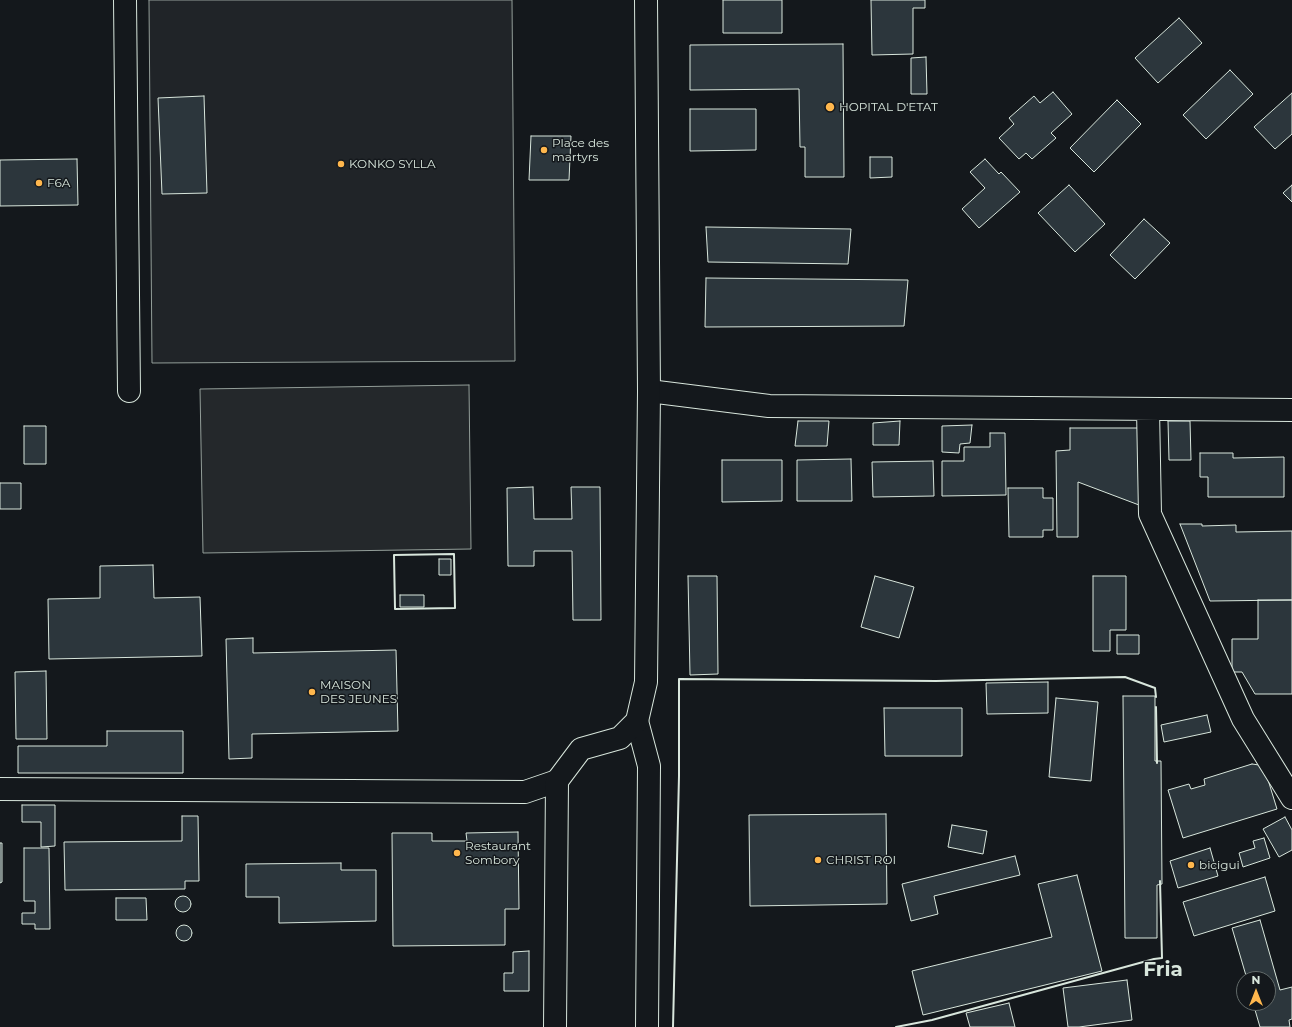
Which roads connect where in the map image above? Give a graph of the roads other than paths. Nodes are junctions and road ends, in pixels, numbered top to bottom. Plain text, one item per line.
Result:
1 (125, 0) edge
2 (646, 0) edge
3 (129, 392) dead end
4 (649, 392) junction
5 (1148, 409) junction
6 (1292, 410) edge
7 (637, 722) junction
8 (557, 781) junction
9 (0, 789) edge
10 (1292, 798) edge
11 (555, 1027) edge
12 (647, 1027) edge

1 - 3 street
2 - 4 street
4 - 5 street
4 - 7 street
5 - 6 street
5 - 10 street
7 - 8 street
7 - 12 street
8 - 9 street
8 - 11 street

